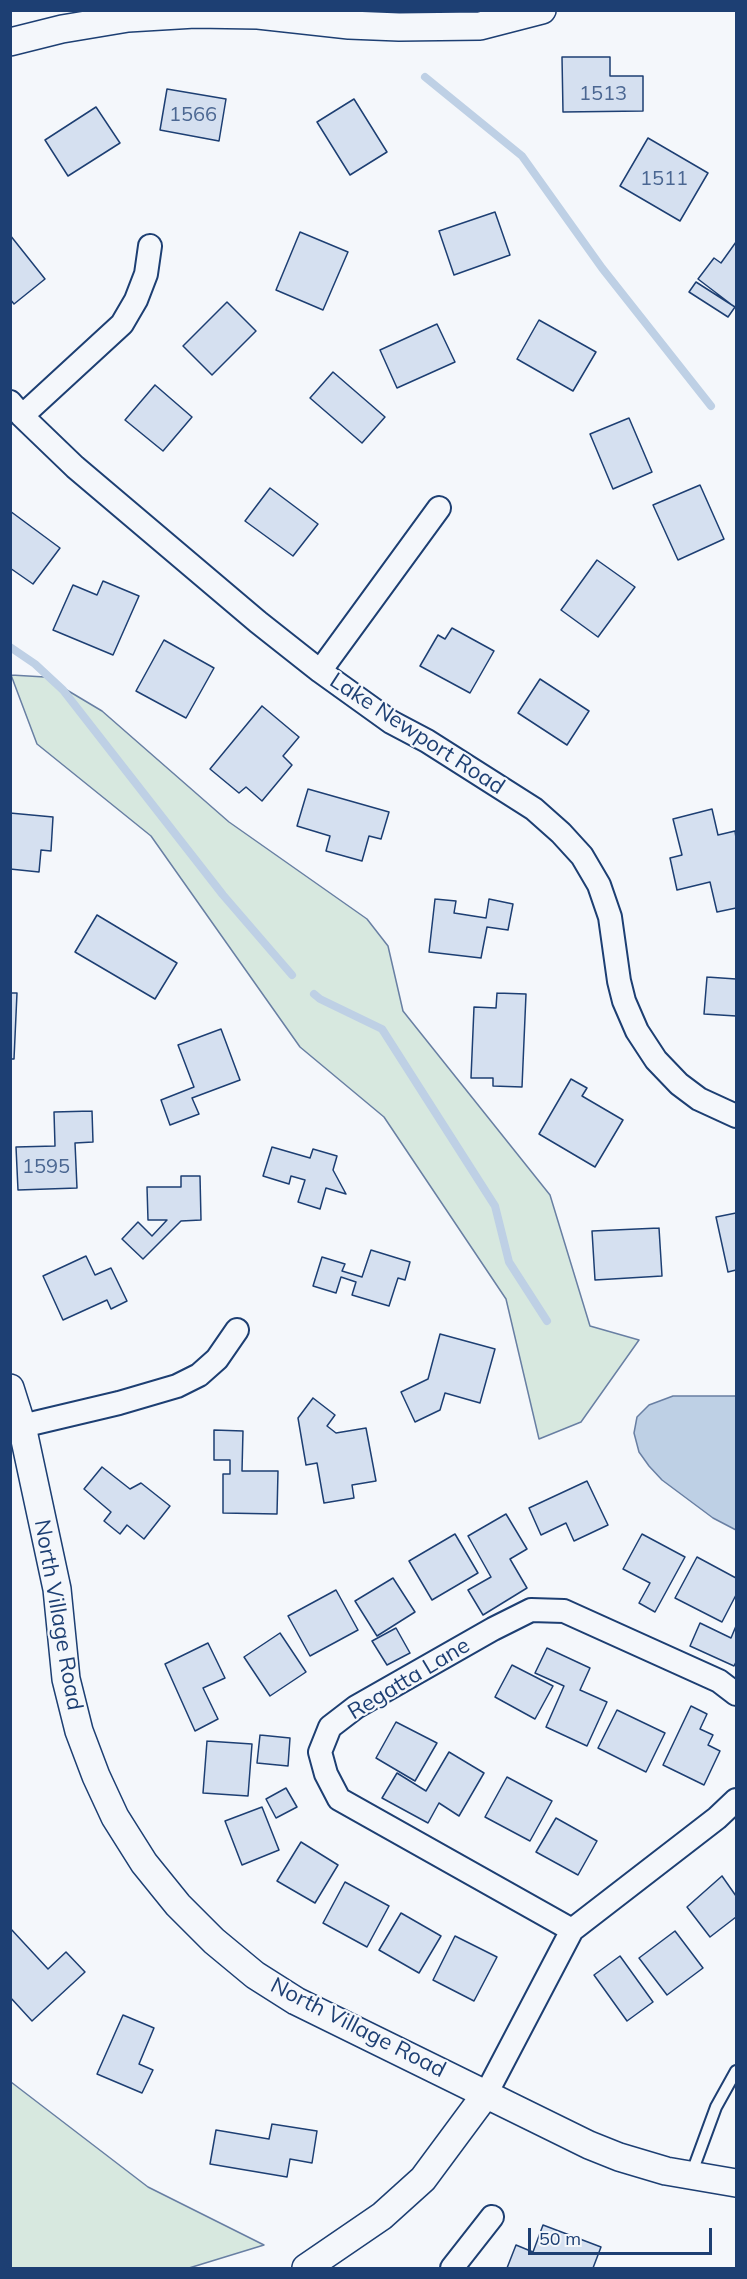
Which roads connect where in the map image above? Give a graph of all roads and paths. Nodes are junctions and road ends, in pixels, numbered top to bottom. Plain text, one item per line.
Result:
1 (542, 10) edge
2 (10, 42) edge
3 (150, 246) dead end
4 (16, 409) edge
5 (439, 508) dead end
6 (320, 671) junction
7 (736, 1116) edge
8 (237, 1330) dead end
9 (10, 1388) edge
10 (22, 1426) junction
11 (736, 1694) edge
12 (736, 1800) edge
13 (572, 1930) junction
14 (736, 2071) edge
15 (486, 2094) junction
16 (691, 2175) junction
17 (736, 2183) edge
18 (492, 2217) dead end
19 (306, 2268) edge
20 (452, 2268) edge

1 - 2 street
3 - 4 street
4 - 6 street, Lake Newport Road
5 - 6 street
6 - 7 street, Lake Newport Road
8 - 10 street
9 - 10 street, North Village Road
10 - 15 street, North Village Road
11 - 13 street, Regatta Lane
12 - 13 street
13 - 15 street
14 - 16 lane
15 - 16 street, North Village Road
15 - 19 street
16 - 17 street, North Village Road
18 - 20 street

